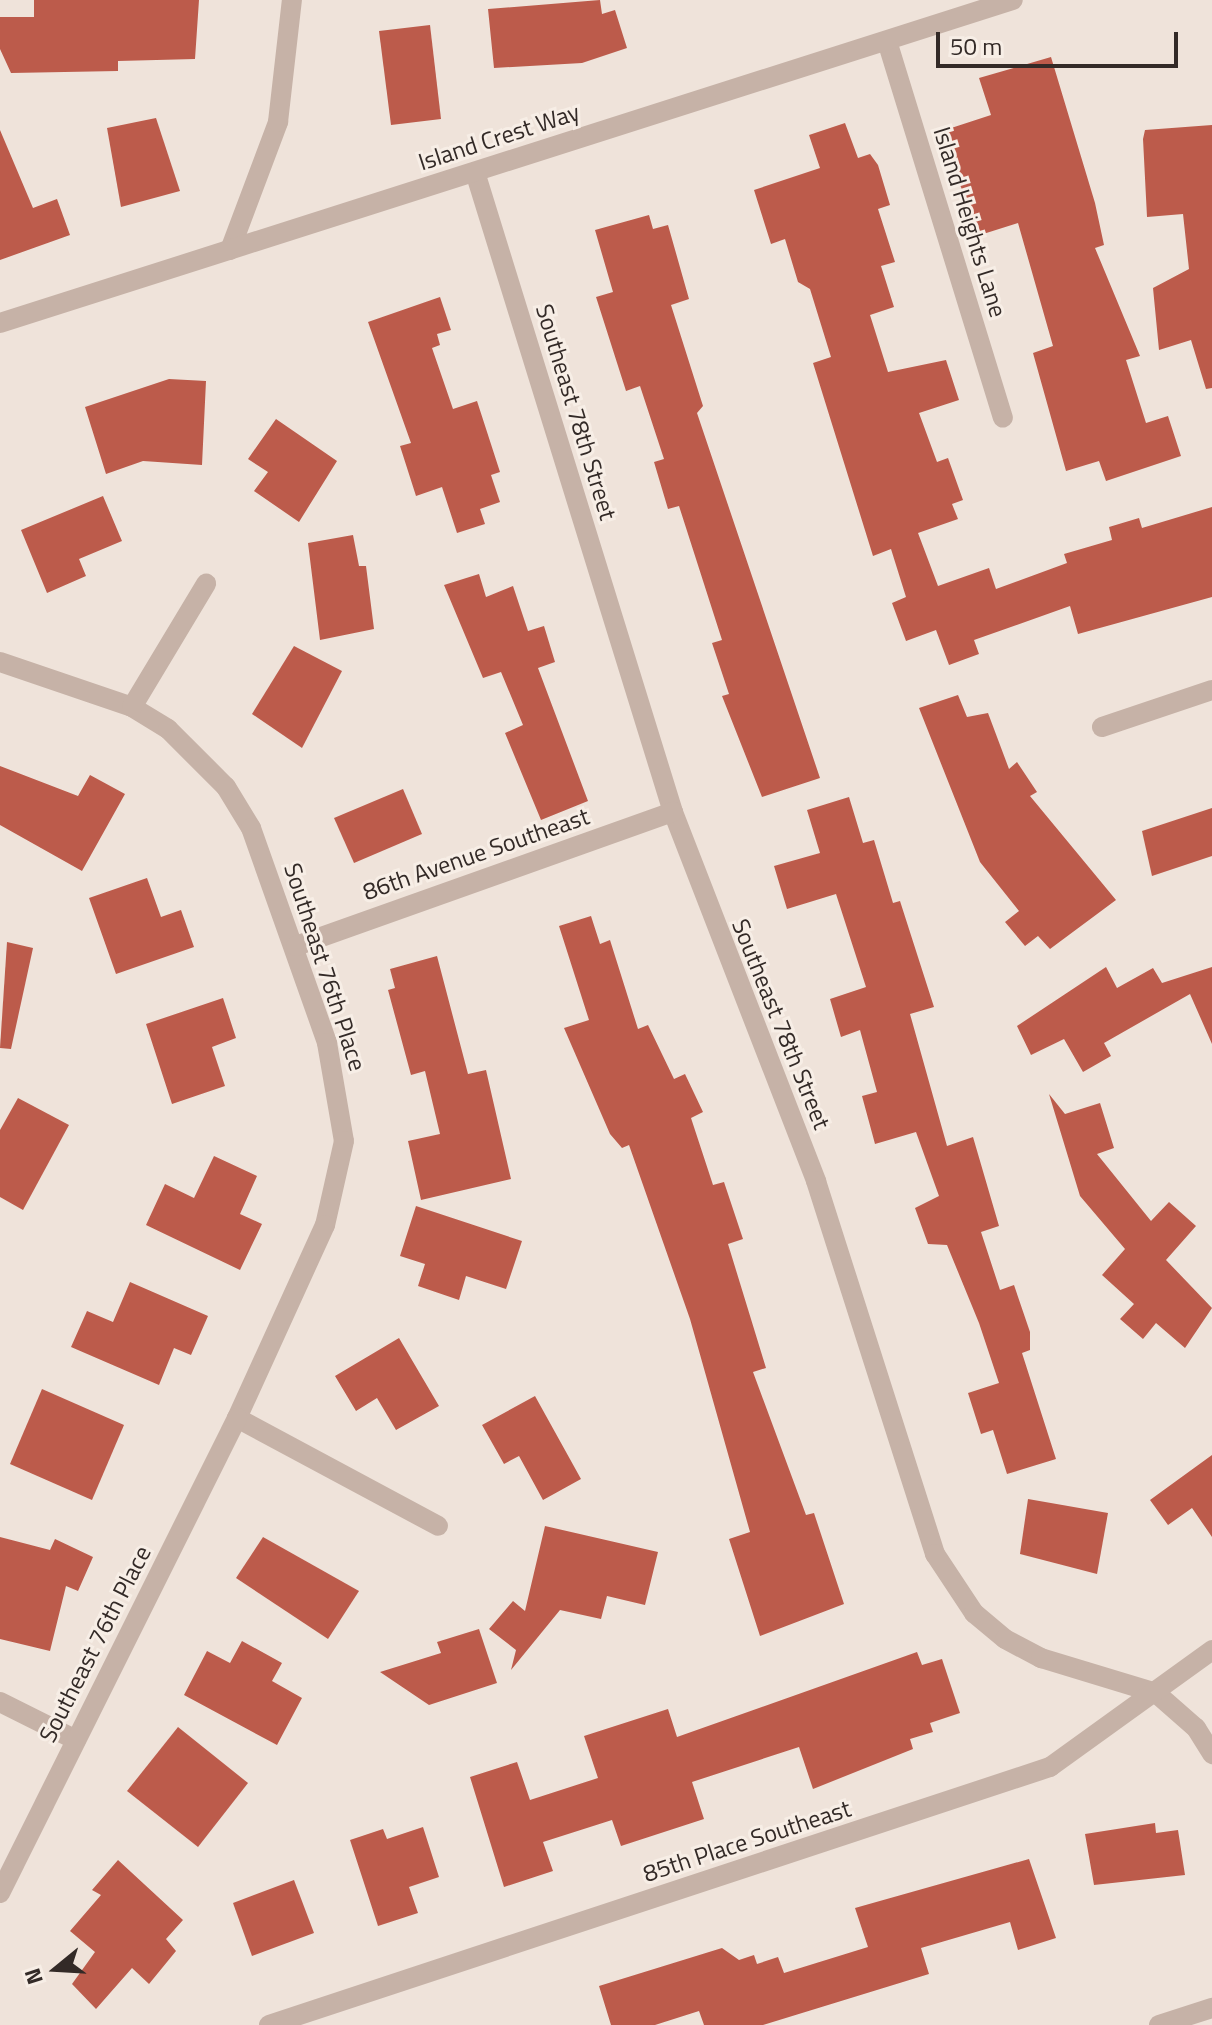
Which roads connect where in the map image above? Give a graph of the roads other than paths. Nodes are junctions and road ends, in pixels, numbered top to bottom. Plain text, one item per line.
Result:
1 (292, 0) edge
2 (1013, 0) edge
3 (887, 41) junction
4 (475, 172) junction
5 (230, 250) junction
6 (0, 323) edge
7 (1003, 418) dead end
8 (206, 584) dead end
9 (0, 662) edge
10 (1212, 690) edge
11 (132, 707) junction
12 (1102, 727) dead end
13 (673, 812) junction
14 (296, 946) junction
15 (237, 1418) junction
16 (438, 1526) dead end
17 (1212, 1650) edge
18 (1156, 1693) junction
19 (0, 1702) edge
20 (76, 1740) junction
21 (1212, 1754) edge
22 (0, 1893) edge
23 (1212, 2008) edge
24 (269, 2025) edge
25 (1159, 2025) edge

1 - 5 street
2 - 3 street, Island Crest Way
3 - 4 street, Island Crest Way
3 - 7 street, Island Heights Lane
4 - 5 street, Island Crest Way
4 - 13 street, Southeast 78th Street
5 - 6 street, Island Crest Way
8 - 11 street
9 - 11 street
10 - 12 street
11 - 14 street, Southeast 76th Place
13 - 14 street, 86th Avenue Southeast
13 - 18 street, Southeast 78th Street
14 - 15 street, Southeast 76th Place
15 - 16 street
15 - 20 street, Southeast 76th Place
17 - 18 street, 85th Place Southeast
18 - 21 street, Southeast 78th Street
18 - 24 street, 85th Place Southeast
19 - 20 street
20 - 22 street, Southeast 76th Place
23 - 25 street

